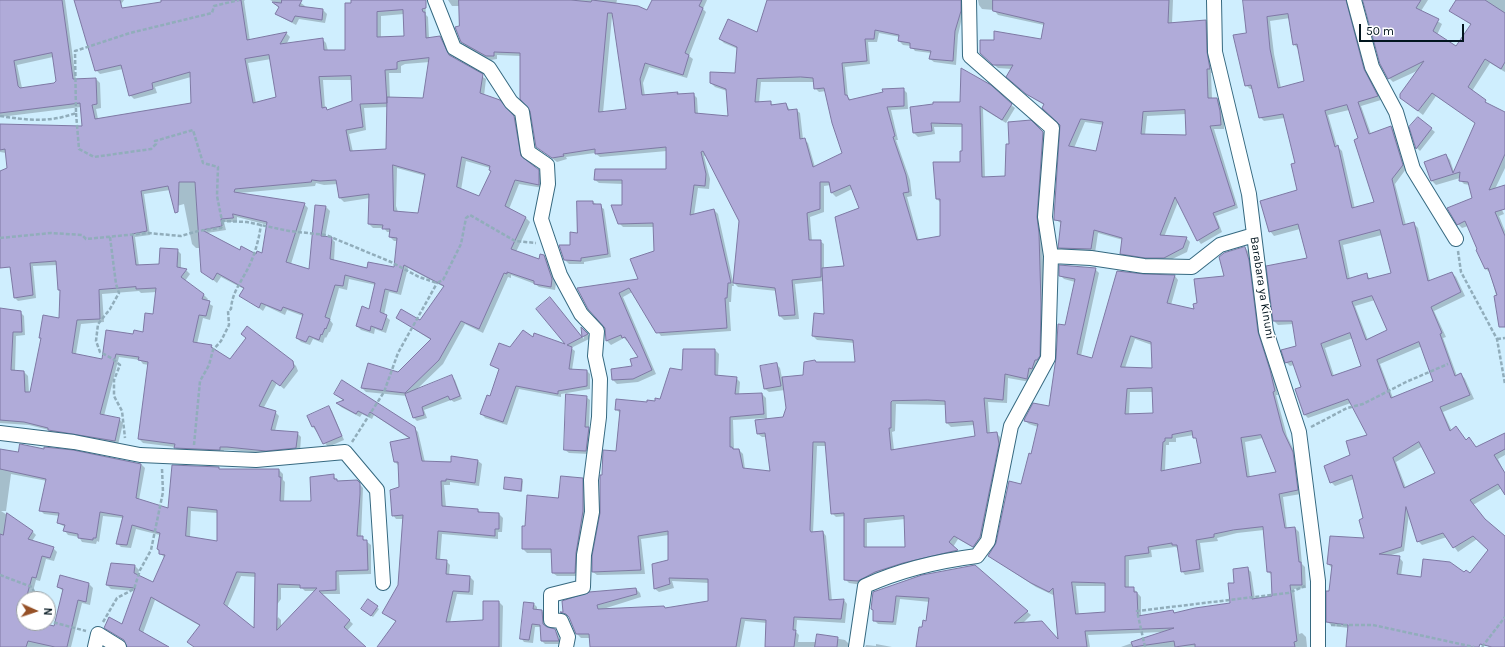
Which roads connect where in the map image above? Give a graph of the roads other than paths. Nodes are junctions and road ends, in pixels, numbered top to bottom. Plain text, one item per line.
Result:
1 (435, 0) edge
2 (969, 0) edge
3 (1214, 0) edge
4 (1354, 0) edge
5 (1254, 235) junction
6 (1456, 238) road end
7 (1050, 256) junction
8 (0, 433) edge
9 (383, 583) dead end
10 (97, 640) edge
11 (119, 647) edge
12 (566, 647) edge
13 (856, 647) edge
14 (1318, 647) edge

1 - 12 street
2 - 7 street
3 - 5 street, Barabara ya Kinuni
4 - 6 street
5 - 7 street
5 - 14 street, Barabara ya Kinuni
7 - 13 street
8 - 9 street
10 - 11 street

